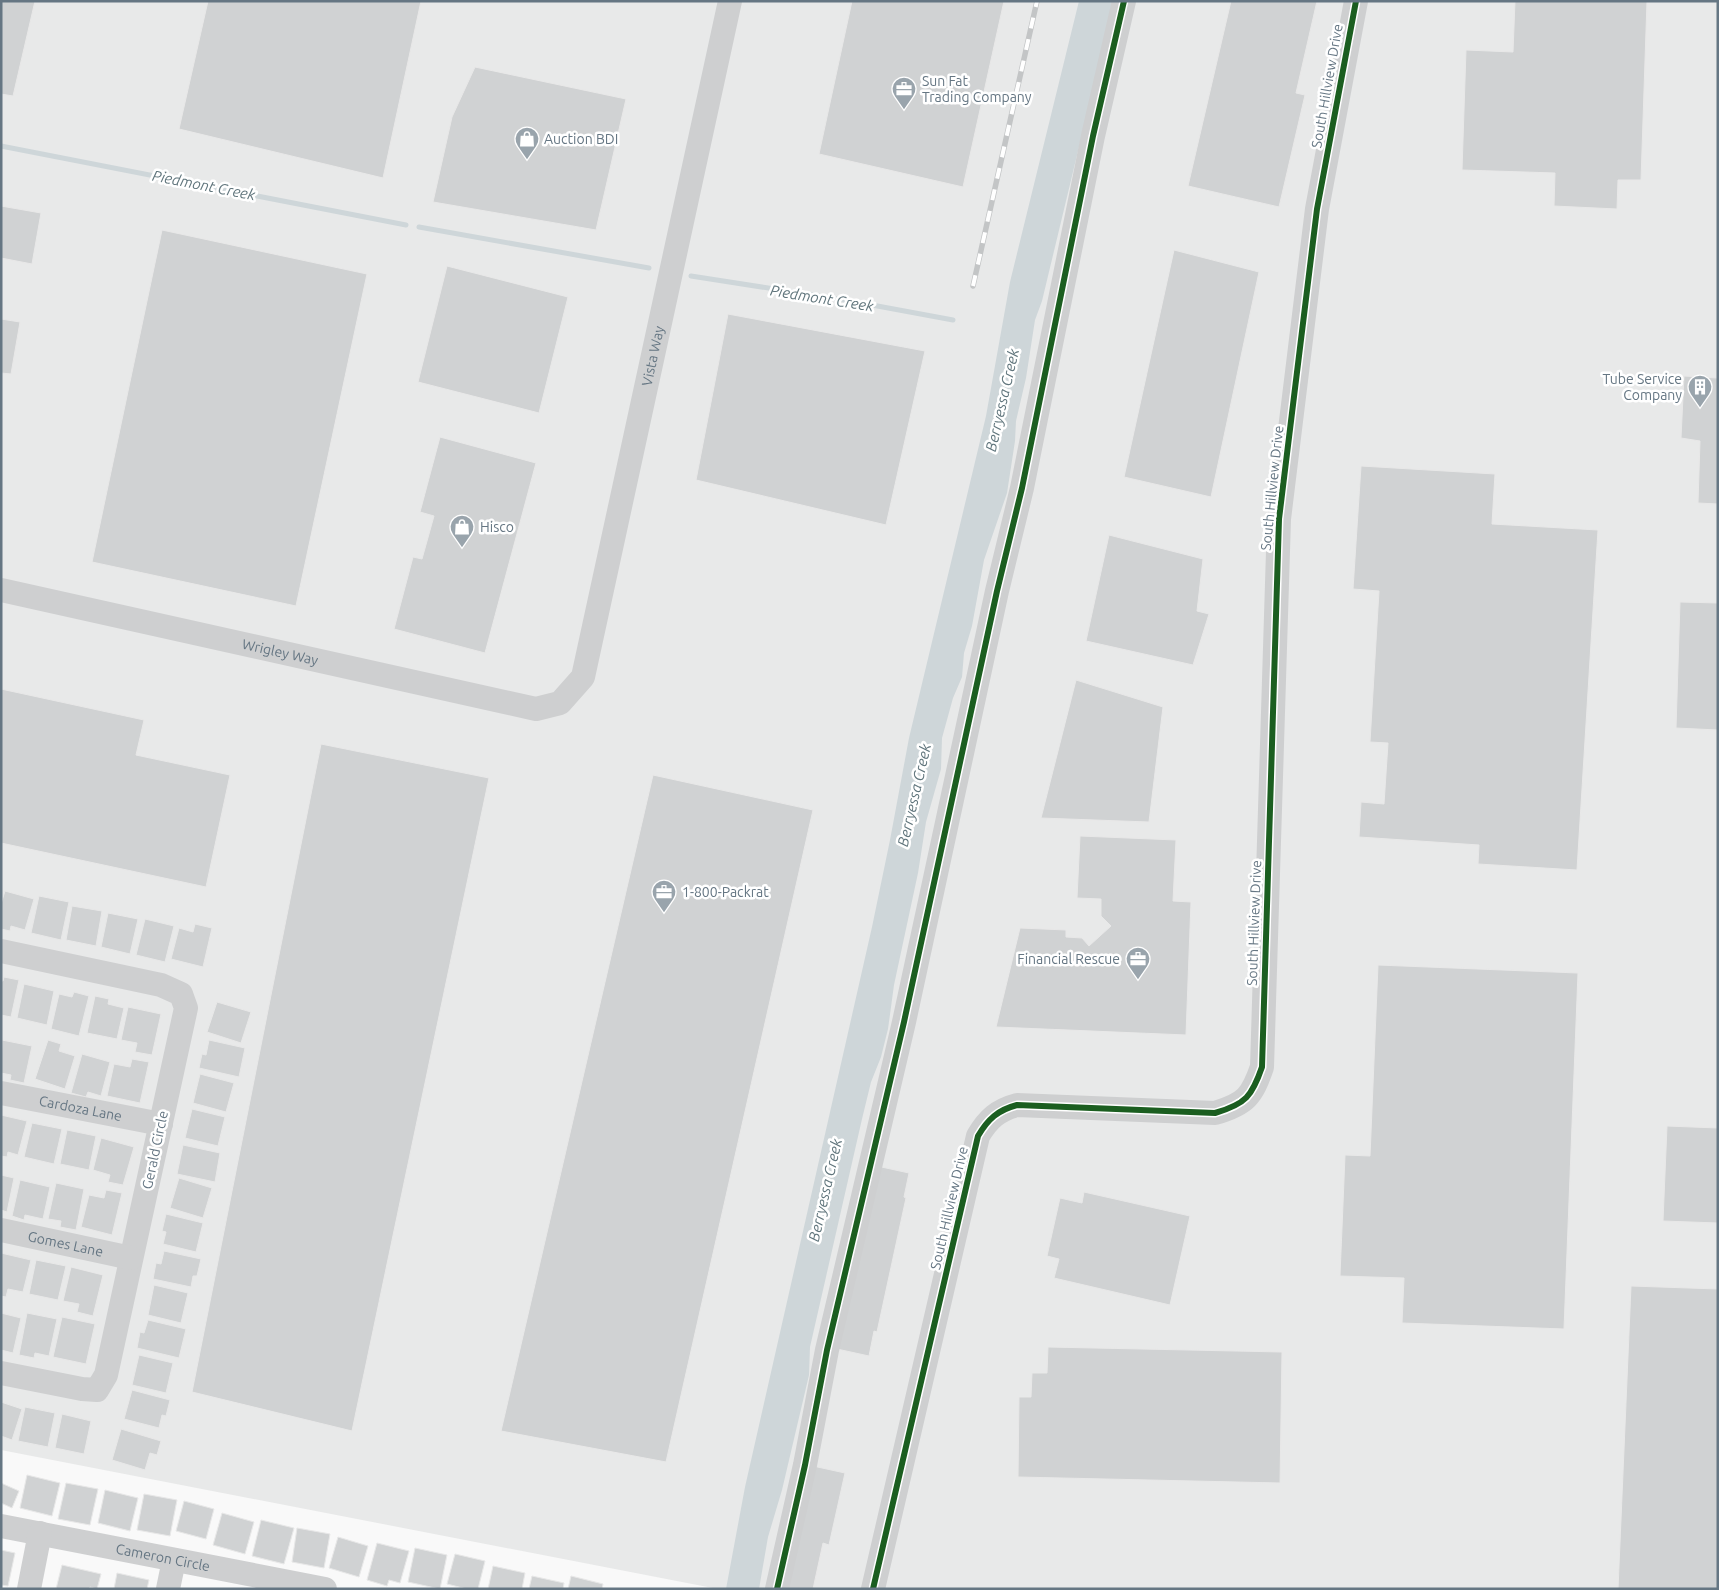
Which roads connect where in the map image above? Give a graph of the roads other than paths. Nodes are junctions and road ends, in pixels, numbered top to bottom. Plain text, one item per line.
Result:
1 (730, 1) edge
2 (1124, 1) edge
3 (1356, 1) edge
4 (1, 590) edge
5 (560, 702) joint
6 (1, 951) edge
7 (1, 1094) edge
8 (161, 1124) junction
9 (1, 1230) edge
10 (131, 1258) junction
11 (1, 1374) edge
12 (1, 1526) edge
13 (40, 1533) junction
14 (174, 1560) junction
15 (318, 1588) edge
16 (29, 1589) edge
17 (168, 1589) edge
18 (777, 1589) edge
19 (873, 1589) edge

1 - 5 street, Vista Way
2 - 18 street
3 - 19 street, South Hillview Drive
4 - 5 street, Wrigley Way
6 - 8 street, Gerald Circle
7 - 8 street, Cardoza Lane
8 - 10 street, Gerald Circle
9 - 10 street, Gomes Lane
10 - 11 street, Gerald Circle
12 - 13 street, Cameron Circle
13 - 14 street, Cameron Circle
13 - 16 street
14 - 15 street, Cameron Circle
14 - 17 street

